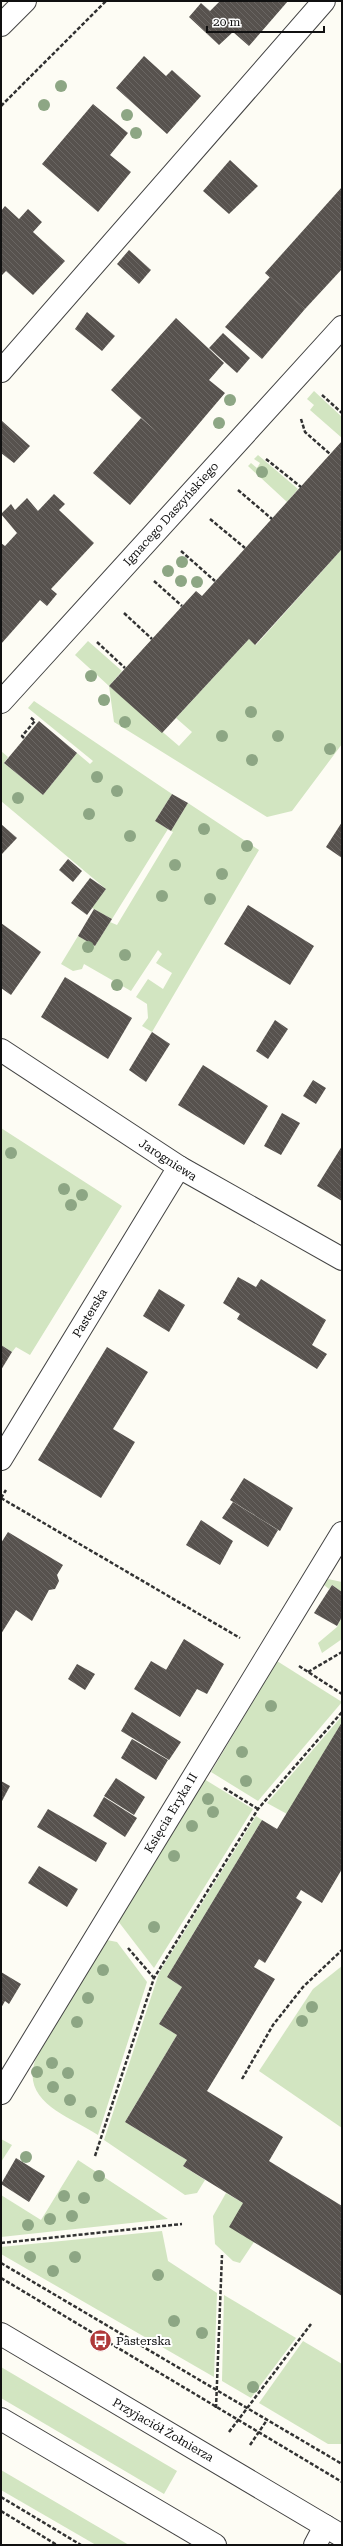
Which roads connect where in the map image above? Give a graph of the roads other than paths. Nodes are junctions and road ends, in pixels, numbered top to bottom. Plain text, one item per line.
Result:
1 (25, 1) edge
2 (324, 1) edge
3 (1, 25) edge
4 (342, 327) edge
5 (1, 371) edge
6 (1, 702) edge
7 (1, 1050) edge
8 (179, 1167) junction
9 (342, 1260) edge
10 (1, 1459) edge
11 (342, 1533) edge
12 (1, 2093) edge
13 (1, 2334) edge
14 (1, 2419) edge
15 (334, 2531) edge
16 (215, 2545) edge
17 (315, 2545) edge

1 - 3 street
2 - 5 street
4 - 6 street, Ignacego Daszyńskiego
7 - 8 street, Jarogniewa
8 - 9 street, Jarogniewa
8 - 10 street, Pasterska
11 - 12 street, Księcia Eryka II
13 - 15 street, Przyjaciół Żołnierza
14 - 16 street
15 - 17 street, Przyjaciół Żołnierza

